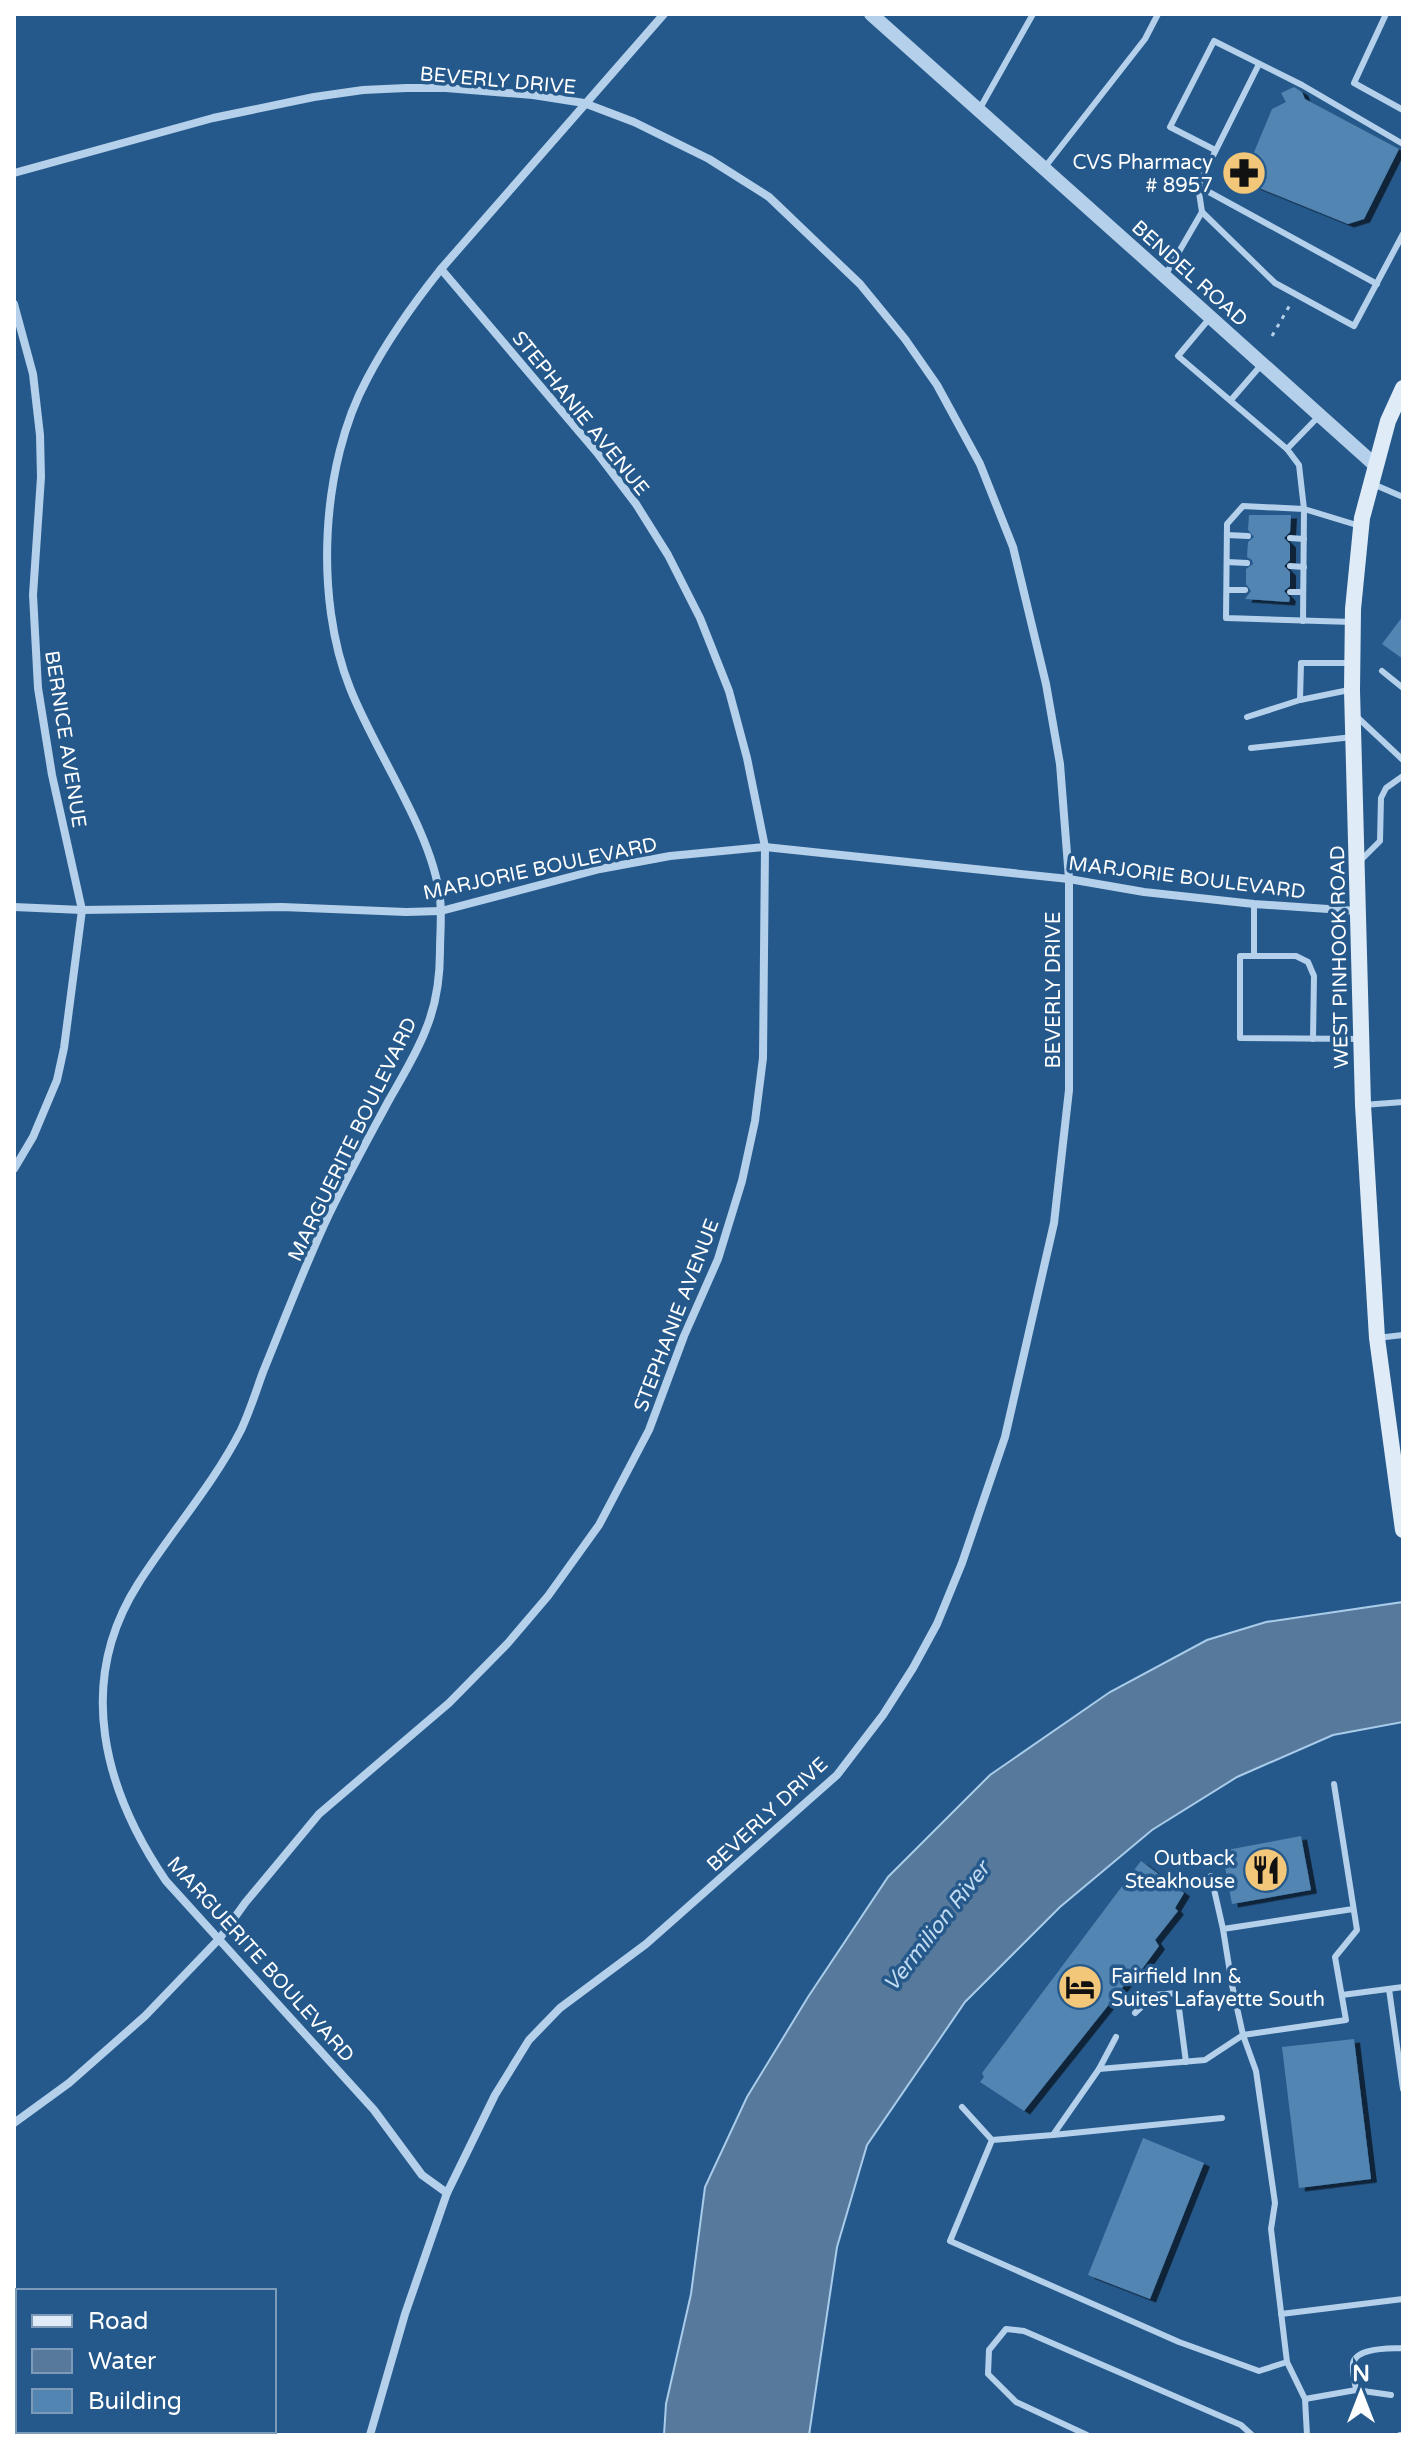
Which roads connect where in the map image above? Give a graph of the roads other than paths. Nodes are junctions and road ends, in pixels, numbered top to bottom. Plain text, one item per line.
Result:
1 (664, 14) edge
2 (871, 14) edge
3 (1033, 14) edge
4 (1158, 14) edge
5 (1386, 14) edge
6 (1259, 64) junction
7 (584, 103) junction
8 (979, 110) junction
9 (1403, 110) edge
10 (1403, 144) edge
11 (1215, 150) junction
12 (1045, 167) junction
13 (14, 173) edge
14 (1198, 186) junction
15 (1202, 212) junction
16 (1403, 234) edge
17 (441, 269) junction
18 (1164, 278) junction
19 (1377, 284) junction
20 (14, 304) edge
21 (1210, 318) junction
22 (1262, 364) junction
23 (1403, 388) edge
24 (1231, 400) junction
25 (1320, 415) junction
26 (1287, 449) junction
27 (1375, 465) junction
28 (1371, 483) junction
29 (1403, 497) edge
30 (1304, 509) junction
31 (1361, 527) junction
32 (1227, 535) junction
33 (1248, 536) dead end
34 (1290, 538) dead end
35 (1304, 539) junction
36 (1227, 562) junction
37 (1247, 563) dead end
38 (1290, 566) dead end
39 (1304, 567) junction
40 (1227, 590) junction
41 (1245, 590) dead end
42 (1290, 592) dead end
43 (1303, 592) junction
44 (1303, 621) junction
45 (1353, 622) junction
46 (1353, 663) junction
47 (1382, 671) dead end
48 (1403, 688) edge
49 (1352, 690) junction
50 (1300, 700) junction
51 (1353, 713) junction
52 (1247, 717) dead end
53 (1353, 737) junction
54 (1251, 748) dead end
55 (1403, 760) edge
56 (1403, 776) edge
57 (765, 847) junction
58 (1357, 864) junction
59 (1069, 879) junction
60 (1254, 904) junction
61 (14, 907) edge
62 (82, 910) junction
63 (441, 911) junction
64 (1357, 911) junction
65 (1254, 956) junction
66 (1313, 1039) junction
67 (1361, 1039) junction
68 (1403, 1102) edge
69 (1363, 1105) junction
70 (14, 1169) edge
71 (1403, 1335) edge
72 (1377, 1338) junction
73 (1398, 1452) edge
74 (1403, 1530) edge
75 (1334, 1784) dead end
76 (1211, 1876) dead end
77 (1353, 1909) junction
78 (1223, 1929) junction
79 (220, 1938) junction
80 (1403, 1987) edge
81 (1389, 1989) junction
82 (1342, 1995) junction
83 (1135, 2013) dead end
84 (1243, 2035) junction
85 (1116, 2037) dead end
86 (1186, 2062) junction
87 (1099, 2069) junction
88 (1403, 2089) edge
89 (962, 2107) dead end
90 (1222, 2118) dead end
91 (14, 2123) edge
92 (1053, 2135) junction
93 (992, 2140) junction
94 (447, 2193) junction
95 (1403, 2299) edge
96 (1281, 2314) junction
97 (1403, 2348) edge
98 (1287, 2362) junction
99 (1356, 2390) junction
100 (1391, 2395) dead end
101 (1305, 2399) junction
102 (370, 2435) edge
103 (1087, 2435) edge
104 (1252, 2435) edge
105 (1307, 2435) edge

1 - 7 street, MARGUERITE BOULEVARD
2 - 8 street, BENDEL ROAD
3 - 8 lane
4 - 12 lane
5 - 9 lane
6 - 10 lane
6 - 11 lane
6 - 11 lane
7 - 13 street, BEVERLY DRIVE
7 - 17 street, MARGUERITE BOULEVARD
7 - 59 street, BEVERLY DRIVE
8 - 12 street, BENDEL ROAD
11 - 14 lane
12 - 18 street, BENDEL ROAD
14 - 15 lane
14 - 19 lane
15 - 18 lane
15 - 19 lane
16 - 19 lane
17 - 57 street, STEPHANIE AVENUE
17 - 63 street, MARGUERITE BOULEVARD
18 - 21 street, BENDEL ROAD
20 - 62 street, BERNICE AVENUE
21 - 22 street, BENDEL ROAD
21 - 24 lane
22 - 24 lane
22 - 25 street, BENDEL ROAD
23 - 27 main road, WEST PINHOOK ROAD
24 - 26 lane
25 - 26 lane
25 - 27 street, BENDEL ROAD
26 - 30 lane
27 - 28 main road, WEST PINHOOK ROAD
28 - 29 lane
28 - 31 main road, WEST PINHOOK ROAD
30 - 31 lane
30 - 32 lane
30 - 35 lane
31 - 45 main road, WEST PINHOOK ROAD
32 - 33 lane
32 - 36 lane
34 - 35 lane
35 - 39 lane
36 - 37 lane
36 - 40 lane
38 - 39 lane
39 - 43 lane
40 - 41 lane
40 - 44 lane
42 - 43 lane
43 - 44 lane
44 - 45 lane
45 - 46 main road, WEST PINHOOK ROAD
46 - 49 main road, WEST PINHOOK ROAD
46 - 50 lane
47 - 48 lane
49 - 50 lane
49 - 51 main road, WEST PINHOOK ROAD
50 - 52 lane
51 - 53 main road, WEST PINHOOK ROAD
51 - 55 lane
53 - 54 lane
53 - 58 main road, WEST PINHOOK ROAD
56 - 58 lane
57 - 59 street, MARJORIE BOULEVARD
57 - 63 street, MARJORIE BOULEVARD
57 - 79 street, STEPHANIE AVENUE
58 - 64 main road, WEST PINHOOK ROAD
59 - 60 street, MARJORIE BOULEVARD
59 - 94 street, BEVERLY DRIVE
60 - 64 street, MARJORIE BOULEVARD
60 - 65 lane
61 - 62 street, MARJORIE BOULEVARD
62 - 63 street, MARJORIE BOULEVARD
62 - 70 street, BERNICE AVENUE
63 - 79 street, MARGUERITE BOULEVARD
64 - 67 main road, WEST PINHOOK ROAD
65 - 66 lane
65 - 66 lane
66 - 67 lane
67 - 69 main road, WEST PINHOOK ROAD
68 - 69 lane
69 - 72 main road, WEST PINHOOK ROAD
71 - 72 lane
72 - 73 main road, WEST PINHOOK ROAD
73 - 74 main road, WEST PINHOOK ROAD
75 - 77 lane
76 - 78 lane
77 - 78 lane
77 - 82 lane
78 - 84 lane
79 - 91 street, STEPHANIE AVENUE
79 - 94 street, MARGUERITE BOULEVARD
80 - 81 lane
81 - 82 lane
81 - 88 lane
82 - 84 lane
83 - 86 lane
84 - 86 lane
84 - 96 lane
85 - 87 lane
86 - 87 lane
87 - 92 lane
89 - 93 lane
90 - 92 lane
92 - 93 lane
93 - 98 lane
94 - 102 street, BEVERLY DRIVE
95 - 96 lane
96 - 98 lane
97 - 99 lane
98 - 101 lane
99 - 100 lane
99 - 101 lane
101 - 105 lane
103 - 104 lane

